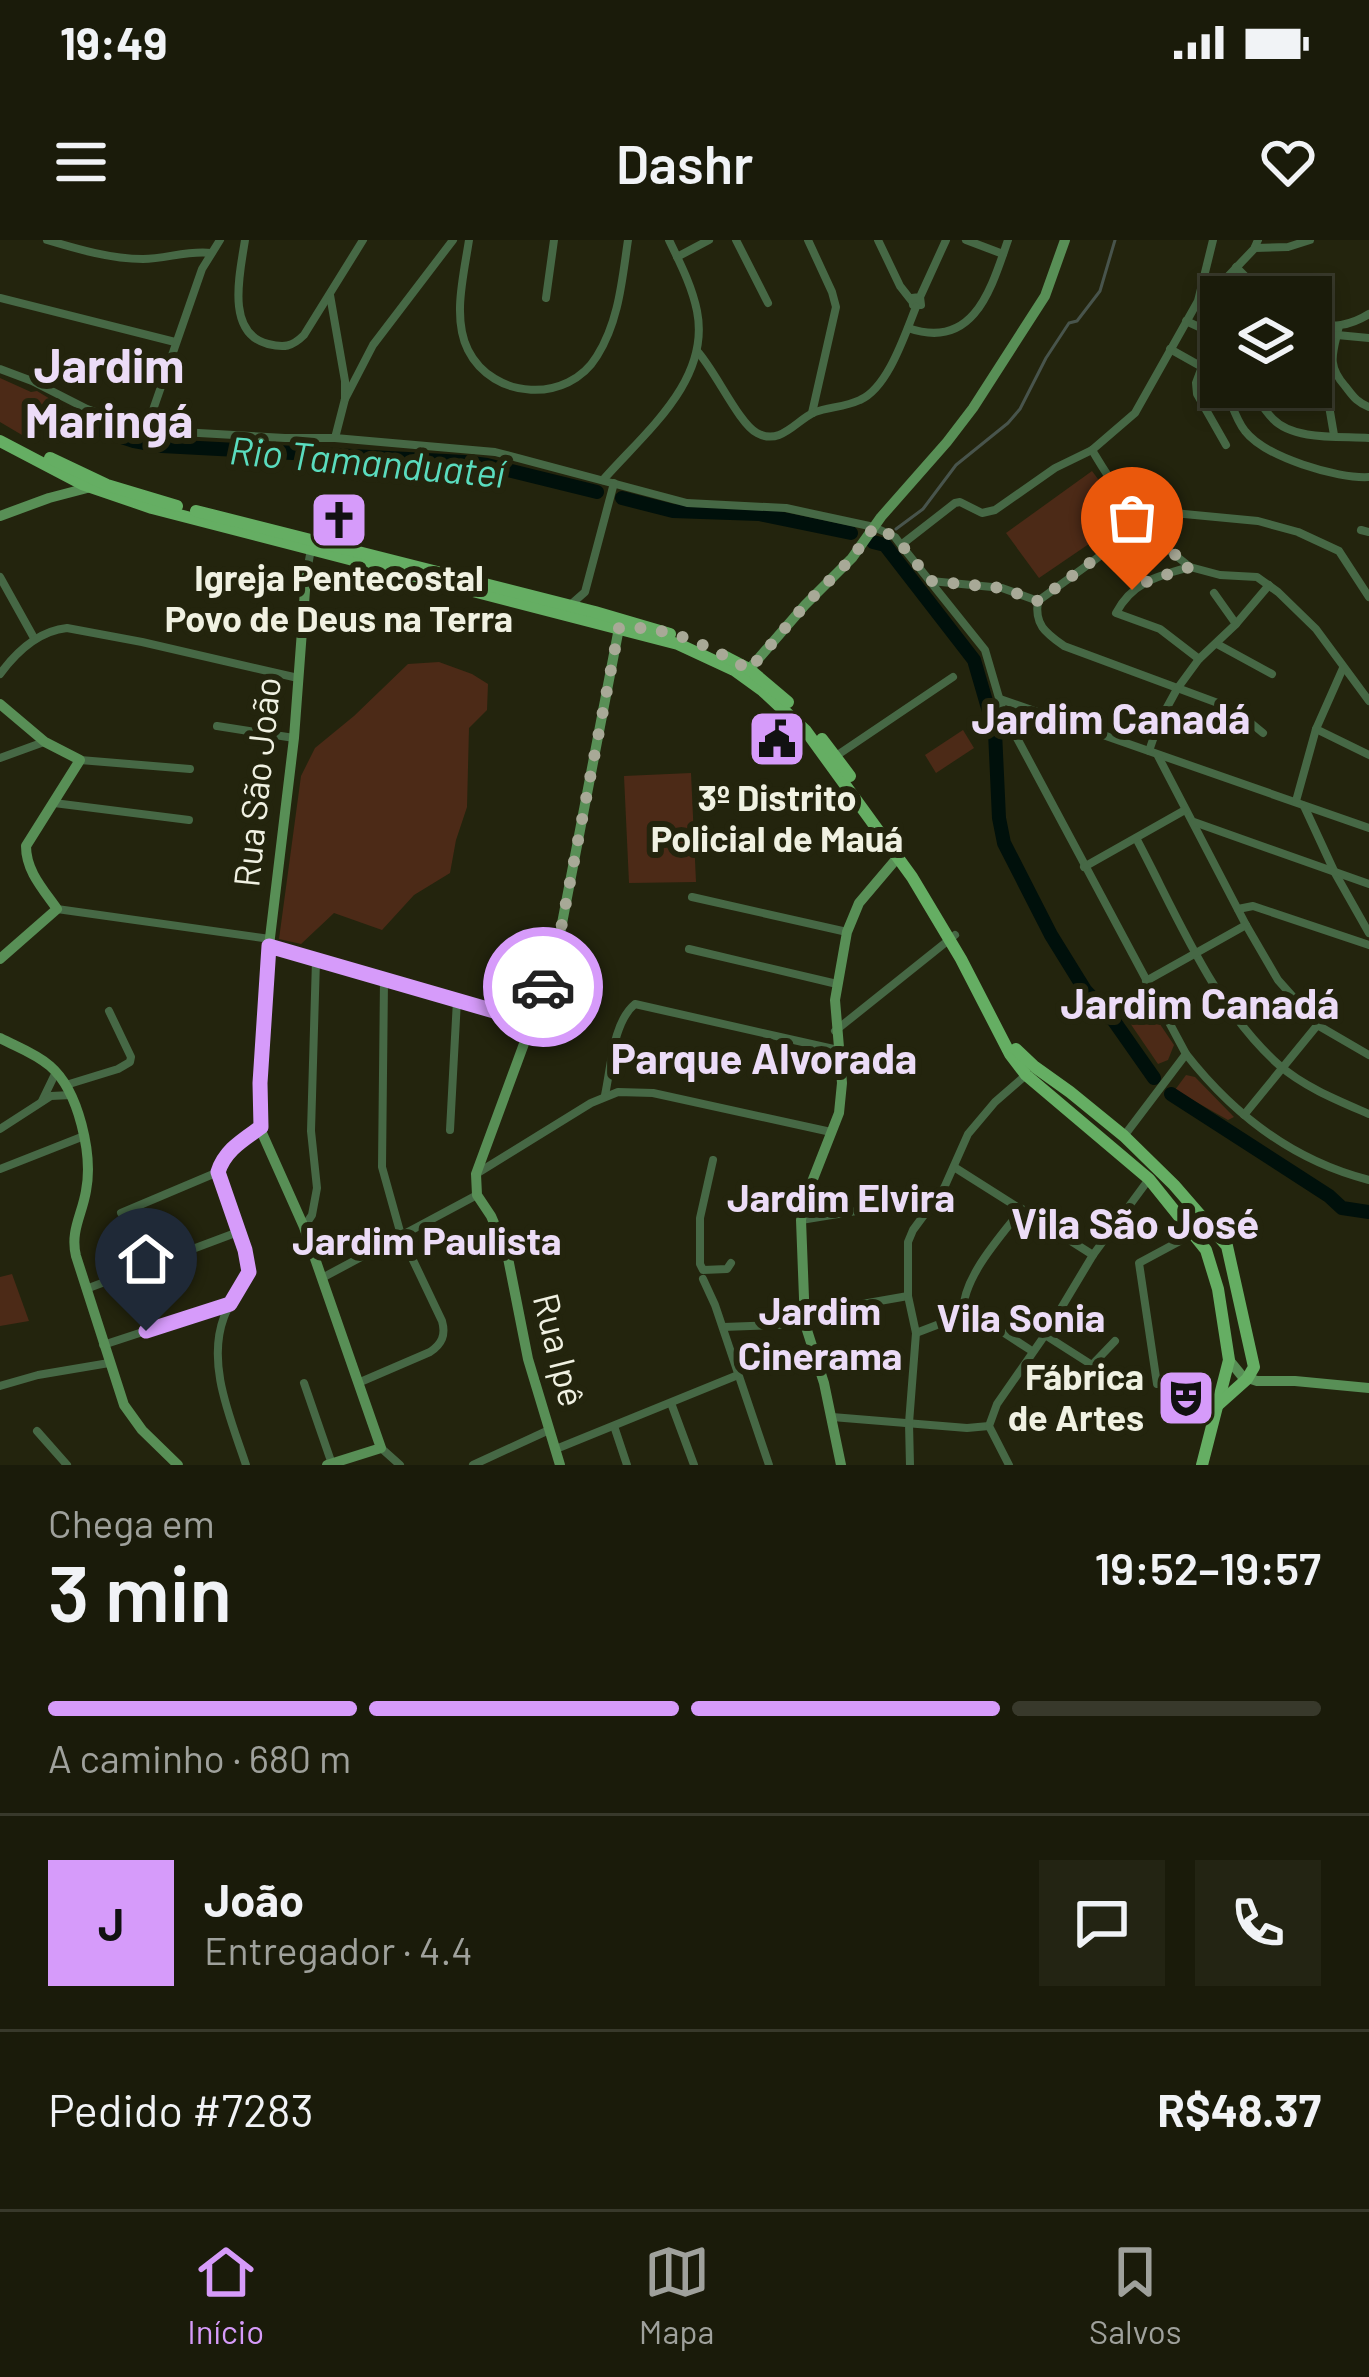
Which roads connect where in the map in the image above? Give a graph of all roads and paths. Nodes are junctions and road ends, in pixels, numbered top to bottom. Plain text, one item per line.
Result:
1 (47, 240) edge
2 (220, 240) edge
3 (245, 240) edge
4 (363, 240) edge
5 (453, 240) edge
6 (469, 240) edge
7 (554, 240) edge
8 (628, 240) edge
9 (669, 240) edge
10 (710, 240) edge
11 (736, 240) edge
12 (808, 240) edge
13 (879, 240) edge
14 (946, 240) edge
15 (966, 240) edge
16 (1008, 240) edge
17 (1065, 240) edge
18 (1213, 240) edge
19 (1310, 240) edge
20 (1256, 244) edge
21 (211, 253) junction
22 (1003, 254) junction
23 (677, 257) junction
24 (1236, 267) junction
25 (1245, 276) edge
26 (330, 293) junction
27 (0, 298) edge
28 (546, 298) dead end
29 (916, 301) junction
30 (1198, 301) junction
31 (768, 303) dead end
32 (1369, 314) edge
33 (1186, 321) junction
34 (1200, 327) edge
35 (908, 328) junction
36 (1332, 328) edge
37 (1338, 330) junction
38 (1369, 338) edge
39 (175, 342) junction
40 (1170, 349) junction
41 (698, 351) junction
42 (1200, 366) edge
43 (0, 369) edge
44 (345, 399) junction
45 (1369, 407) edge
46 (1205, 408) edge
47 (1233, 408) edge
48 (1265, 408) edge
49 (1329, 408) edge
50 (812, 413) junction
51 (146, 430) junction
52 (0, 432) edge
53 (1334, 435) junction
54 (335, 438) junction
55 (1369, 439) edge
56 (0, 441) edge
57 (1226, 445) dead end
58 (1092, 451) junction
59 (1369, 477) edge
60 (603, 480) junction
61 (614, 483) junction
62 (91, 487) junction
63 (1142, 510) junction
64 (0, 516) edge
65 (1140, 526) junction
66 (874, 527) junction
67 (312, 545) junction
68 (902, 545) junction
69 (296, 546) junction
70 (1190, 567) junction
71 (0, 577) edge
72 (306, 577) junction
73 (931, 581) junction
74 (1269, 585) junction
75 (585, 592) junction
76 (1214, 592) dead end
77 (1369, 597) edge
78 (1038, 601) junction
79 (570, 606) junction
80 (554, 611) junction
81 (595, 611) junction
82 (1236, 624) junction
83 (619, 628) junction
84 (656, 629) junction
85 (34, 639) junction
86 (1217, 644) junction
87 (1199, 659) junction
88 (1343, 667) junction
89 (746, 673) junction
90 (0, 674) edge
91 (1272, 674) dead end
92 (953, 677) dead end
93 (298, 678) junction
94 (1177, 688) junction
95 (999, 699) junction
96 (1369, 701) edge
97 (0, 704) edge
98 (217, 726) dead end
99 (1316, 729) junction
100 (1263, 733) dead end
101 (294, 738) junction
102 (44, 742) junction
103 (1153, 753) junction
104 (1369, 755) edge
105 (836, 756) junction
106 (0, 758) edge
107 (80, 760) junction
108 (190, 770) dead end
109 (52, 802) junction
110 (1299, 803) junction
111 (1185, 810) junction
112 (189, 820) dead end
113 (1193, 821) junction
114 (1369, 828) edge
115 (1136, 838) junction
116 (901, 855) junction
117 (1084, 866) junction
118 (1335, 873) junction
119 (1369, 884) edge
120 (692, 897) dead end
121 (58, 909) junction
122 (1238, 909) junction
123 (1246, 925) junction
124 (847, 932) junction
125 (1369, 933) edge
126 (952, 937) junction
127 (270, 942) junction
128 (1369, 945) edge
129 (689, 949) dead end
130 (1197, 953) junction
131 (0, 958) edge
132 (316, 960) junction
133 (384, 979) junction
134 (1146, 981) junction
135 (837, 985) junction
136 (457, 1000) junction
137 (1333, 1006) dead end
138 (109, 1011) dead end
139 (532, 1022) junction
140 (1318, 1026) junction
141 (835, 1031) junction
142 (0, 1038) edge
143 (838, 1050) junction
144 (1186, 1054) junction
145 (1369, 1054) edge
146 (1283, 1068) junction
147 (56, 1072) junction
148 (1026, 1076) junction
149 (68, 1090) junction
150 (1070, 1092) junction
151 (605, 1095) junction
152 (41, 1102) junction
153 (1060, 1105) junction
154 (1369, 1114) edge
155 (1244, 1115) junction
156 (261, 1127) junction
157 (0, 1129) edge
158 (451, 1130) dead end
159 (831, 1132) junction
160 (84, 1136) junction
161 (1124, 1136) junction
162 (712, 1160) dead end
163 (954, 1167) junction
164 (0, 1168) edge
165 (218, 1172) junction
166 (476, 1174) junction
167 (1149, 1179) junction
168 (1369, 1180) edge
169 (477, 1195) junction
170 (938, 1198) junction
171 (1022, 1209) junction
172 (121, 1213) dead end
173 (801, 1220) junction
174 (304, 1227) junction
175 (238, 1232) junction
176 (1195, 1233) junction
177 (401, 1235) junction
178 (1093, 1255) junction
179 (731, 1263) dead end
180 (322, 1278) junction
181 (703, 1279) dead end
182 (86, 1289) junction
183 (908, 1296) junction
184 (230, 1304) junction
185 (963, 1315) junction
186 (805, 1319) junction
187 (722, 1328) junction
188 (916, 1333) junction
189 (1248, 1334) junction
190 (1045, 1335) junction
191 (1225, 1336) junction
192 (1115, 1341) dead end
193 (104, 1345) junction
194 (1033, 1351) junction
195 (1253, 1353) junction
196 (1229, 1360) junction
197 (109, 1363) junction
198 (1092, 1365) junction
199 (738, 1375) junction
200 (1247, 1378) junction
201 (358, 1382) junction
202 (1295, 1382) junction
203 (304, 1383) dead end
204 (1157, 1384) dead end
205 (0, 1386) edge
206 (1079, 1388) dead end
207 (1369, 1388) edge
208 (671, 1402) junction
209 (1218, 1405) junction
210 (832, 1418) junction
211 (909, 1423) junction
212 (614, 1426) junction
213 (989, 1426) junction
214 (548, 1430) junction
215 (37, 1431) dead end
216 (381, 1448) junction
217 (555, 1450) junction
218 (174, 1461) edge
219 (330, 1464) edge
220 (67, 1465) edge
221 (158, 1465) edge
222 (246, 1465) edge
223 (400, 1465) edge
224 (473, 1465) edge
225 (560, 1465) edge
226 (627, 1465) edge
227 (694, 1465) edge
228 (770, 1465) edge
229 (841, 1465) edge
230 (910, 1465) edge
231 (1009, 1465) edge
232 (1202, 1465) edge

1 - 21 street
2 - 21 street
3 - 26 street
4 - 26 street
5 - 44 street
6 - 8 street
7 - 28 street
9 - 23 street
10 - 23 street
11 - 31 street
12 - 50 street
13 - 29 street
14 - 29 street
15 - 22 street
16 - 22 street
17 - 66 street
18 - 30 street
19 - 20 street
20 - 24 street
21 - 39 street
22 - 35 street
23 - 41 street
24 - 25 street
24 - 30 street
26 - 44 street
27 - 39 street
29 - 35 street
30 - 33 street
32 - 37 street
33 - 34 street
33 - 40 street
35 - 50 street
36 - 37 street
37 - 38 street
37 - 45 street
39 - 51 street
40 - 42 street
40 - 58 street
41 - 50 street
41 - 60 street
43 - 51 street
44 - 54 street
46 - 57 street
47 - 59 street
48 - 53 street
49 - 53 street
51 - 54 street
52 - 67 main road
53 - 55 street
54 - 60 street
56 - 62 main road
58 - 63 street
58 - 68 street
60 - 61 street
61 - 66 street
61 - 75 street
62 - 64 street
62 - 69 main road
63 - 65 street
63 - 77 street
65 - 70 street
65 - 78 street
66 - 68 street
66 - 89 street
67 - 69 main road
67 - 72 street, Rua São João
67 - 79 main road
67 - 80 main road
68 - 73 street
69 - 72 street, Rua São João
70 - 74 street
70 - 87 street
71 - 85 street
72 - 93 street, Rua São João
73 - 78 street
73 - 95 street
74 - 82 street
74 - 88 street
75 - 79 street
75 - 81 street
76 - 82 street
78 - 94 street
79 - 80 street
79 - 81 main road
80 - 83 main road
81 - 84 main road
82 - 86 street
83 - 84 main road
83 - 89 main road
83 - 139 street, Rua Ipê
84 - 89 main road
85 - 90 street
85 - 93 street
86 - 87 street
86 - 91 street
87 - 94 street
88 - 96 street
88 - 99 street
89 - 105 main road
89 - 116 main road
92 - 105 street
93 - 101 street, Rua São João
94 - 100 street
94 - 103 street
95 - 103 street
95 - 117 street
97 - 102 street
98 - 101 street
99 - 104 street
99 - 110 street
101 - 127 street, Rua São João
102 - 106 street
102 - 107 street
103 - 110 street
103 - 111 street
105 - 116 main road
107 - 108 street
107 - 109 street
109 - 112 street
109 - 121 street
110 - 114 street
110 - 118 street
111 - 113 street
111 - 115 street
113 - 118 street
113 - 122 street
115 - 117 street
115 - 130 street
116 - 124 street
116 - 126 main road
117 - 134 street
118 - 119 street
118 - 125 street
120 - 124 street
121 - 127 street
121 - 131 street
122 - 123 street
122 - 128 street
123 - 130 street
123 - 140 street
124 - 135 street
126 - 141 street
126 - 148 main road
126 - 150 main road
127 - 132 street
127 - 156 street, Rua São João
129 - 135 street
130 - 134 street
130 - 146 street
132 - 133 street
132 - 174 street
133 - 136 street
133 - 177 street
134 - 144 street
135 - 141 street
136 - 139 street
136 - 158 street
137 - 140 street
138 - 149 street
139 - 166 street, Rua Ipê
140 - 145 street
140 - 146 street
141 - 143 street
142 - 147 street
143 - 151 street
143 - 159 street
144 - 155 street
144 - 161 street
146 - 154 street
146 - 155 street
147 - 149 street
147 - 152 street
148 - 153 main road
148 - 163 street
149 - 152 street
149 - 160 street
150 - 153 main road
150 - 161 main road
151 - 159 street
151 - 166 street
152 - 157 street
153 - 167 main road
155 - 168 street
156 - 165 street
156 - 174 street, Rua São João
159 - 173 street
160 - 164 street
160 - 182 street
161 - 189 main road
162 - 179 street
163 - 170 street
163 - 171 street
165 - 172 street
165 - 175 street
166 - 169 street, Rua Ipê
167 - 176 main road
167 - 178 street
169 - 177 street
169 - 214 street, Rua Ipê
170 - 173 street
170 - 183 street
171 - 178 street
171 - 185 street
173 - 186 street
174 - 180 street, Rua São João
175 - 182 street
175 - 184 street
176 - 191 main road
176 - 204 street
177 - 180 street
177 - 201 street
178 - 190 street
180 - 201 street, Rua São João
181 - 187 street
182 - 193 street
183 - 186 street
183 - 188 street
184 - 193 street
184 - 222 street
185 - 188 street
185 - 194 street
186 - 187 street
186 - 210 street
187 - 199 street
188 - 211 street
189 - 191 main road
189 - 195 main road
190 - 194 street
190 - 198 street
191 - 196 main road
192 - 198 street
193 - 197 street
194 - 213 street
195 - 200 main road
195 - 202 street
196 - 200 street
196 - 209 main road
197 - 205 street
197 - 218 street
198 - 206 street
199 - 208 street
199 - 228 street
200 - 202 street
200 - 209 main road
201 - 216 street, Rua São João
202 - 207 street
203 - 219 street
208 - 212 street
208 - 227 street
209 - 232 main road
210 - 211 street
210 - 229 street
211 - 213 street
211 - 230 street
212 - 217 street
212 - 226 street
213 - 231 street
214 - 217 street, Rua Ipê
214 - 224 street
215 - 220 street
216 - 219 street
216 - 223 street, Rua São João
217 - 225 street, Rua Ipê
218 - 221 street

